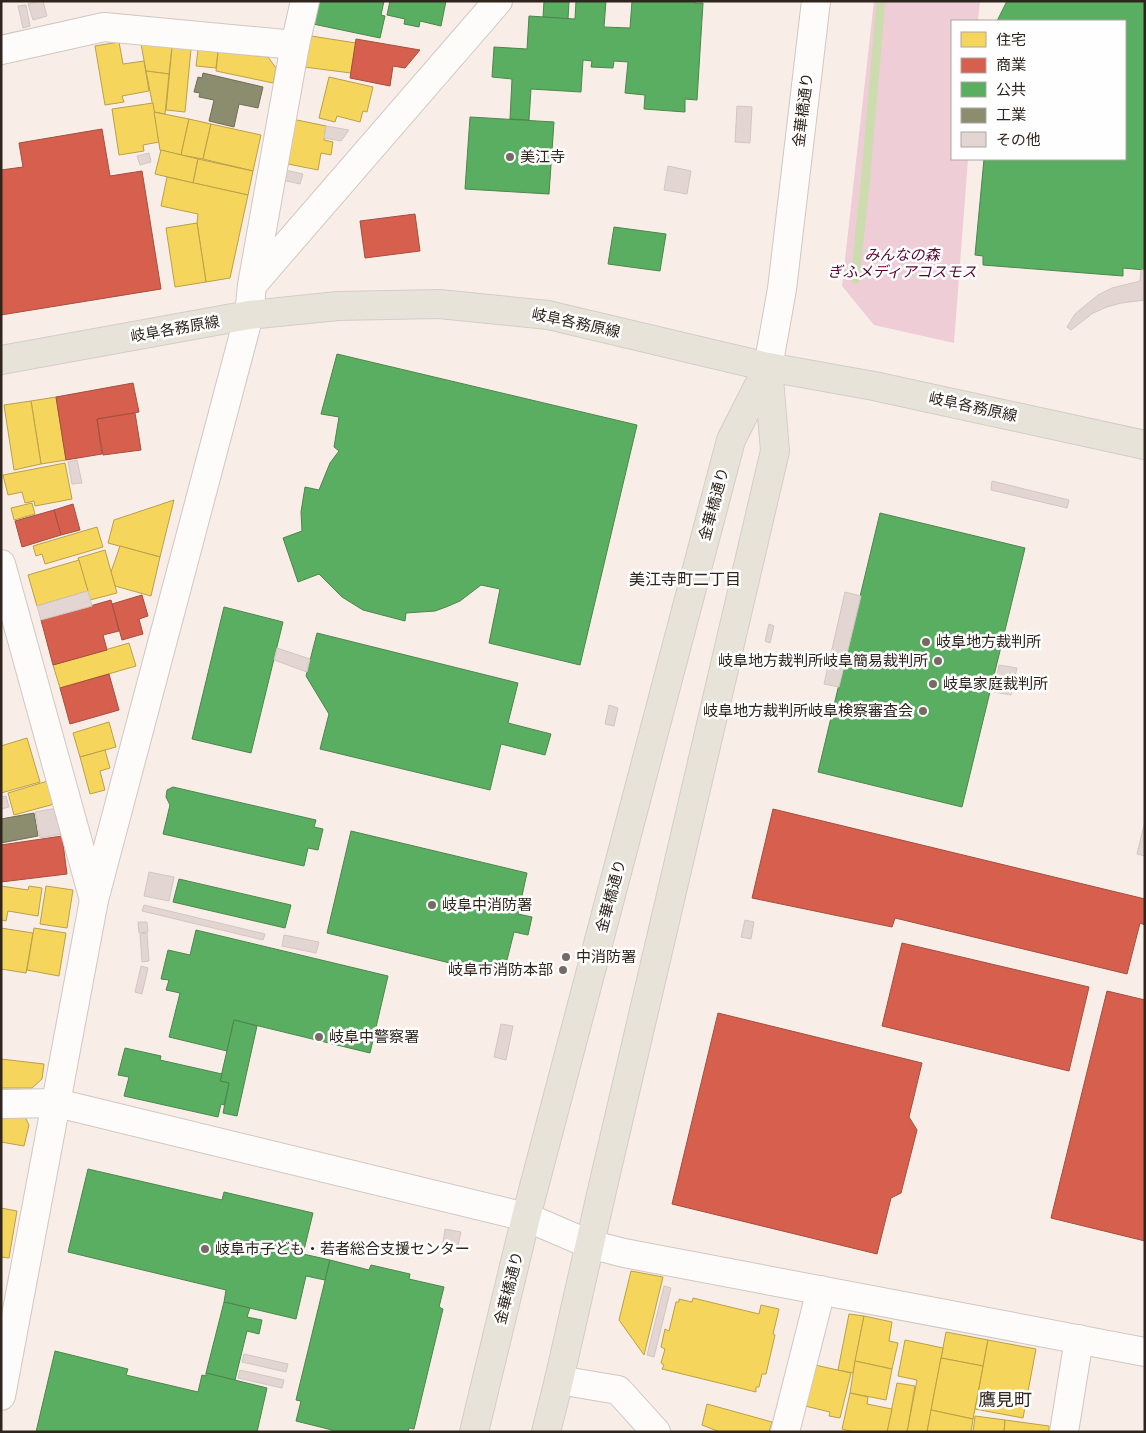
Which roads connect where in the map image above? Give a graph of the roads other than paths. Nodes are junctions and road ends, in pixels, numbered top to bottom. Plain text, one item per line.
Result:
1 (305, 1) edge
2 (498, 1) edge
3 (816, 1) edge
4 (295, 45) junction
5 (1, 50) edge
6 (252, 285) junction
7 (249, 316) junction
8 (1, 360) edge
9 (768, 367) junction
10 (1145, 445) edge
11 (1, 564) edge
12 (94, 900) junction
13 (57, 1103) junction
14 (1, 1104) edge
15 (526, 1217) junction
16 (589, 1244) junction
17 (821, 1290) junction
18 (1079, 1339) junction
19 (1145, 1352) edge
20 (560, 1380) junction
21 (1, 1396) edge
22 (474, 1432) edge
23 (546, 1432) edge
24 (656, 1432) edge
25 (785, 1432) edge
26 (1064, 1432) edge

1 - 4 street
2 - 6 street
3 - 9 street, 金華橋通り
4 - 5 street
4 - 6 street
6 - 7 street
7 - 8 main road, 岐阜各務原線
7 - 9 main road, 岐阜各務原線
7 - 12 street
9 - 10 main road, 岐阜各務原線
9 - 15 main road, 金華橋通り
9 - 16 main road, 金華橋通り
11 - 12 street
12 - 13 street
13 - 14 street
13 - 15 street
13 - 21 street
15 - 16 street
15 - 22 main road, 金華橋通り
16 - 17 street
16 - 20 main road, 金華橋通り
17 - 18 street
17 - 25 street
18 - 19 street
18 - 26 street
20 - 23 main road, 金華橋通り
20 - 24 street

